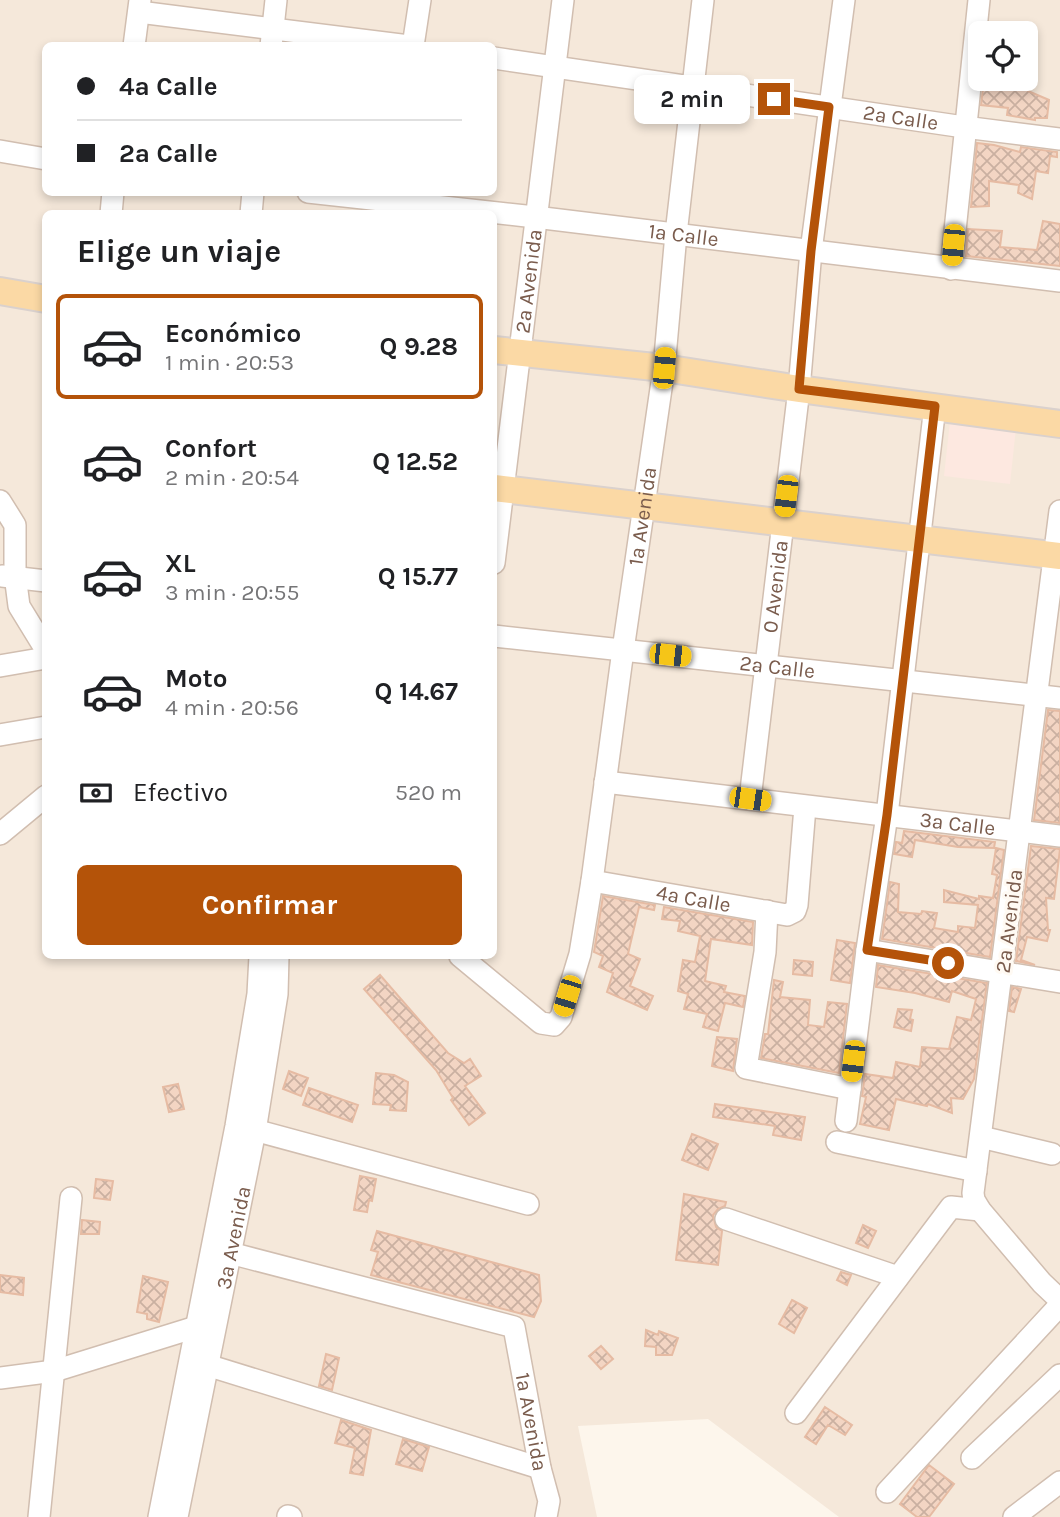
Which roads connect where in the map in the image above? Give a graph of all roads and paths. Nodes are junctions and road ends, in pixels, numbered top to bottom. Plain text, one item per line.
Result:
1 (276, 0) edge
2 (419, 0) edge
3 (563, 0) edge
4 (704, 0) edge
5 (844, 0) edge
6 (979, 0) edge
7 (139, 6) edge
8 (272, 37) edge
9 (134, 42) edge
10 (349, 42) edge
11 (412, 42) edge
12 (497, 58) edge
13 (556, 67) junction
14 (693, 88) junction
15 (829, 107) junction
16 (964, 127) junction
17 (1060, 139) edge
18 (0, 151) edge
19 (42, 158) edge
20 (339, 196) edge
21 (392, 203) edge
22 (464, 210) edge
23 (497, 213) edge
24 (535, 217) junction
25 (676, 234) junction
26 (811, 251) junction
27 (951, 269) junction
28 (1060, 281) edge
29 (0, 292) edge
30 (42, 298) edge
31 (506, 352) edge
32 (664, 368) junction
33 (799, 389) junction
34 (935, 406) junction
35 (1060, 424) edge
36 (498, 489) edge
37 (0, 501) edge
38 (644, 506) junction
39 (497, 508) edge
40 (1060, 511) edge
41 (783, 523) junction
42 (919, 539) junction
43 (1057, 556) edge
44 (8, 576) edge
45 (42, 580) edge
46 (497, 636) edge
47 (42, 644) edge
48 (623, 650) junction
49 (42, 659) edge
50 (765, 665) junction
51 (0, 666) edge
52 (902, 680) junction
53 (1037, 695) junction
54 (1060, 698) edge
55 (42, 728) edge
56 (0, 735) edge
57 (605, 782) junction
58 (42, 799) edge
59 (750, 799) junction
60 (805, 807) junction
61 (887, 815) junction
62 (1020, 831) junction
63 (0, 834) edge
64 (1060, 836) edge
65 (592, 881) junction
66 (766, 911) junction
67 (867, 950) junction
68 (260, 959) edge
69 (278, 959) edge
70 (464, 959) edge
71 (1002, 971) junction
72 (1060, 982) edge
73 (850, 1089) junction
74 (846, 1121) dead end
75 (246, 1128) junction
76 (981, 1137) junction
77 (837, 1142) dead end
78 (1052, 1154) dead end
79 (976, 1171) junction
80 (71, 1198) dead end
81 (528, 1204) dead end
82 (980, 1210) junction
83 (726, 1219) dead end
84 (230, 1253) junction
85 (898, 1277) junction
86 (1060, 1302) edge
87 (196, 1327) junction
88 (198, 1362) junction
89 (54, 1371) junction
90 (1060, 1375) edge
91 (0, 1378) edge
92 (796, 1413) dead end
93 (972, 1458) dead end
94 (540, 1468) junction
95 (1060, 1482) edge
96 (887, 1492) dead end
97 (39, 1517) edge
98 (159, 1517) edge
99 (177, 1517) edge
100 (546, 1517) edge
101 (1014, 1517) edge

1 - 8 street
2 - 11 street
3 - 13 street, 2a Avenida
4 - 14 street, 1a Avenida
5 - 15 street, 0 Avenida
6 - 16 street
7 - 8 street
7 - 9 street
8 - 10 street
12 - 13 street, 2a Calle
13 - 14 street, 2a Calle
13 - 24 street, 2a Avenida
14 - 15 street, 2a Calle
14 - 25 street, 1a Avenida
15 - 16 street, 2a Calle
15 - 26 street, 0 Avenida
16 - 17 street, 2a Calle
16 - 27 street
18 - 19 street
20 - 21 street, 1a Calle
21 - 22 street, 1a Calle
23 - 24 street, 1a Calle
24 - 25 street, 1a Calle
24 - 31 street, 2a Avenida
25 - 26 street, 1a Calle
25 - 32 street, 1a Avenida
26 - 27 street, 1a Calle
26 - 33 street, 0 Avenida
27 - 28 street, 1a Calle
29 - 30 main road
31 - 32 main road
31 - 36 street, 2a Avenida
32 - 33 main road
32 - 38 street, 1a Avenida
33 - 34 main road
33 - 41 street, 0 Avenida
34 - 35 main road
34 - 42 street
36 - 38 main road
36 - 39 street, 2a Avenida
37 - 44 street
38 - 41 main road
38 - 48 street, 1a Avenida
40 - 43 street, 2a Avenida
41 - 42 main road
41 - 50 street, 0 Avenida
42 - 43 main road
42 - 52 street
43 - 53 street, 2a Avenida
44 - 45 street
44 - 47 street
46 - 48 street, 2a Calle
48 - 50 street, 2a Calle
48 - 57 street, 1a Avenida
49 - 51 street
50 - 52 street, 2a Calle
50 - 59 street, 0 Avenida
52 - 53 street, 2a Calle
52 - 61 street
53 - 54 street, 2a Calle
53 - 62 street, 2a Avenida
55 - 56 street
57 - 59 street, 3a Calle
57 - 65 street, 1a Avenida
58 - 63 street
59 - 60 street, 3a Calle
60 - 61 street, 3a Calle
60 - 66 street, 4a Calle
61 - 62 street, 3a Calle
61 - 67 street
62 - 64 street, 3a Calle
62 - 71 street, 2a Avenida
65 - 66 street, 4a Calle
65 - 70 street, 1a Avenida
66 - 73 street
67 - 71 street
67 - 73 street
68 - 75 street, 3a Avenida
69 - 75 street, 3a Avenida
71 - 72 street
71 - 76 street, 2a Avenida
73 - 74 street
75 - 81 street
75 - 84 street, 3a Avenida
75 - 87 street, 3a Avenida
76 - 78 street
76 - 79 street, 2a Avenida
77 - 79 street
79 - 82 street, 2a Avenida
80 - 89 street
82 - 85 street
82 - 86 street
83 - 85 street
84 - 88 street, 3a Avenida
84 - 94 street, 1a Avenida
85 - 92 street
86 - 96 street
87 - 88 street, 3a Avenida
87 - 89 street
88 - 94 street
88 - 98 street, 3a Avenida
88 - 99 street, 3a Avenida
89 - 91 street
89 - 97 street
90 - 93 street
94 - 100 street, 1a Avenida
95 - 101 street

